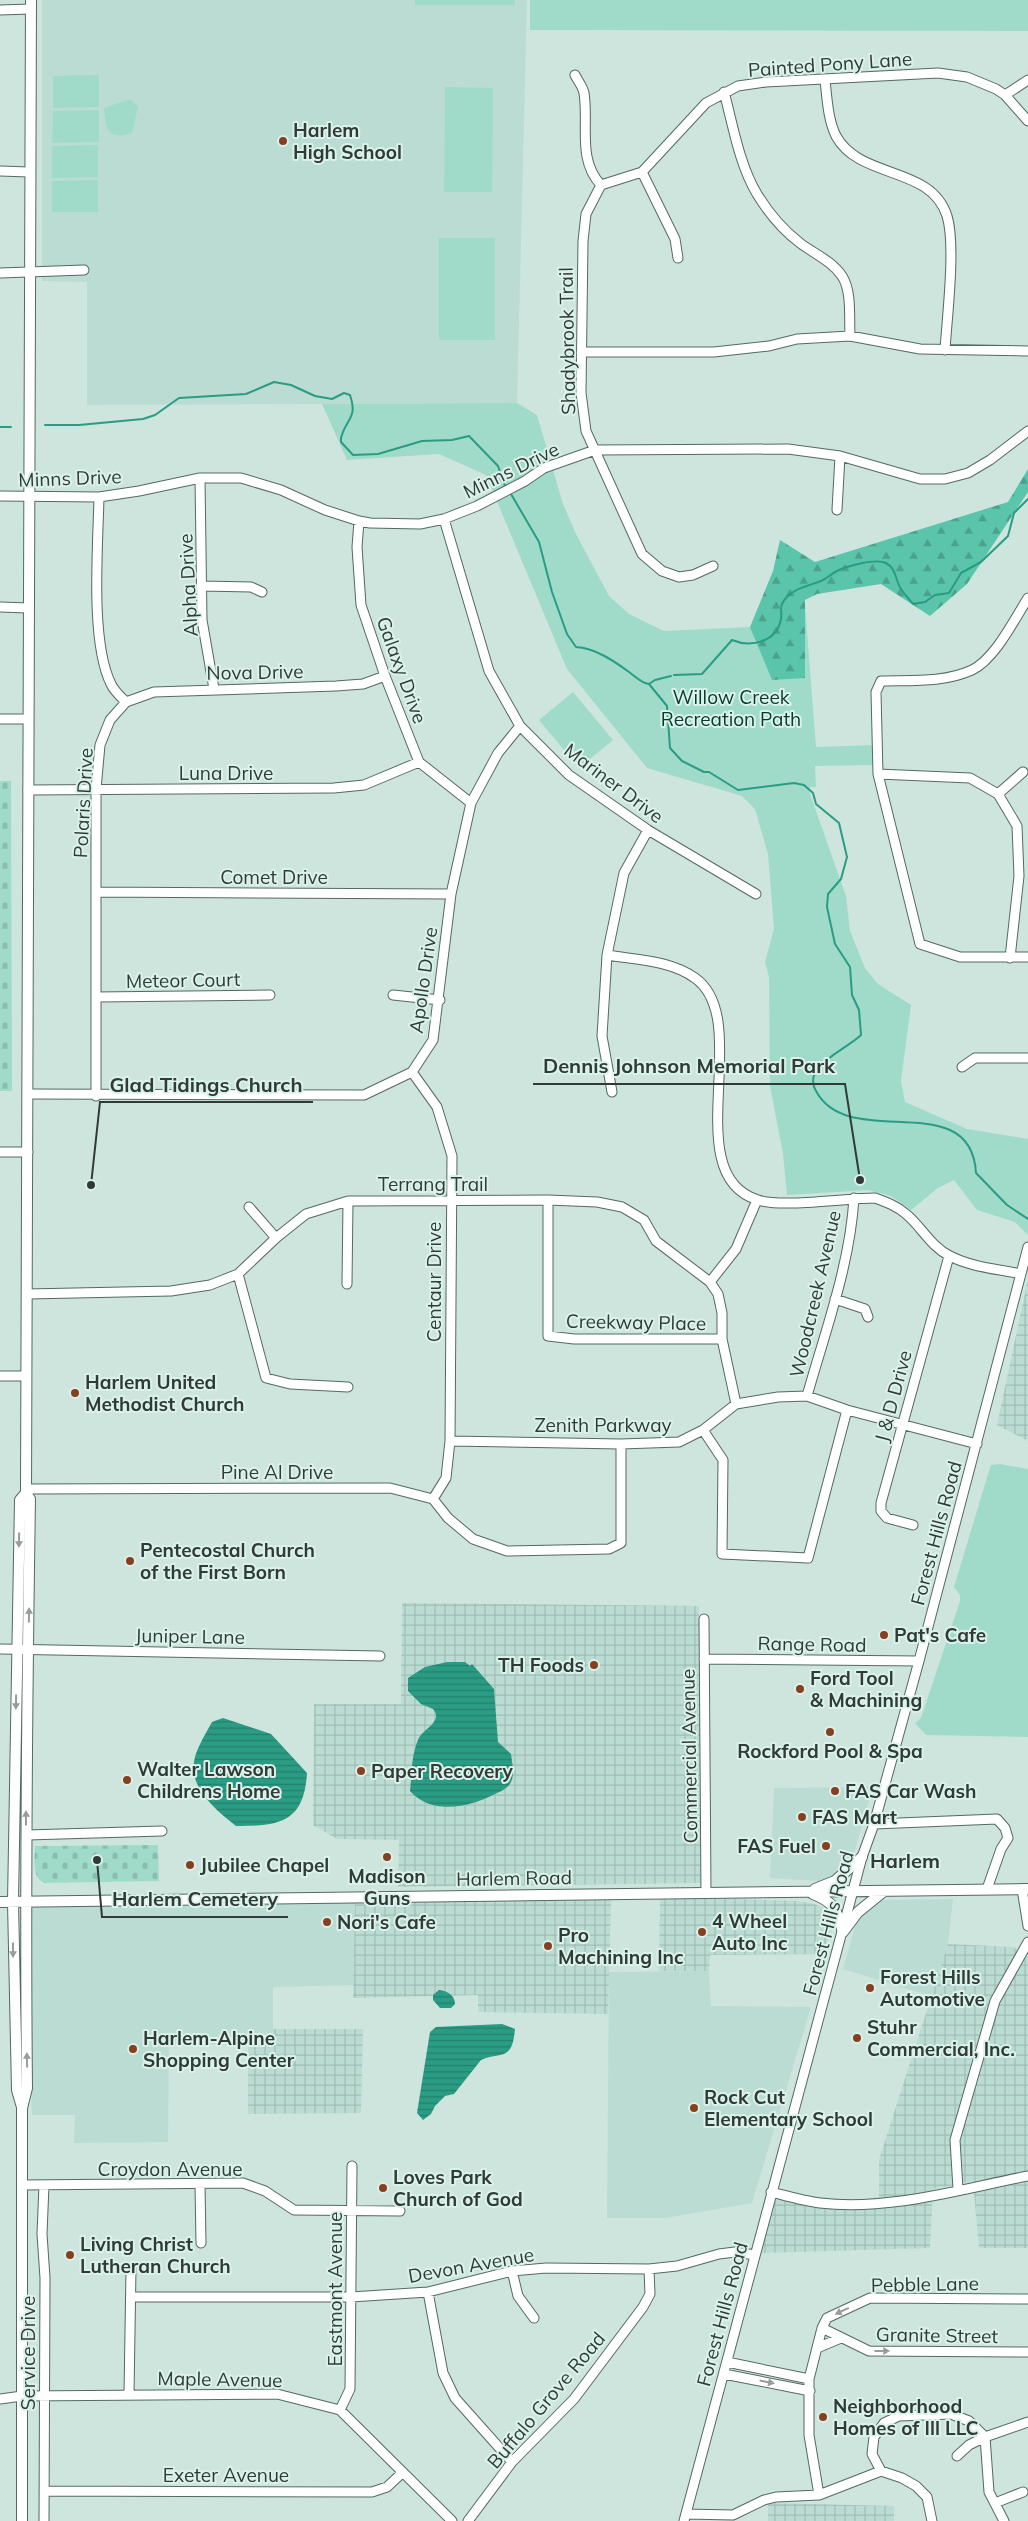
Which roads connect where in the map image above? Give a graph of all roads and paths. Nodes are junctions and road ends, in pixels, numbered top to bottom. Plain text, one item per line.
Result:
1 (31, 5) edge
2 (0, 10) edge
3 (575, 75) dead end
4 (825, 80) junction
5 (1028, 80) edge
6 (724, 92) junction
7 (1005, 95) junction
8 (1028, 121) edge
9 (0, 171) edge
10 (29, 172) junction
11 (642, 172) junction
12 (601, 185) junction
13 (678, 258) dead end
14 (84, 270) dead end
15 (28, 272) junction
16 (0, 273) edge
17 (850, 336) junction
18 (945, 350) junction
19 (1028, 351) edge
20 (582, 352) junction
21 (1028, 431) edge
22 (595, 450) junction
23 (840, 456) junction
24 (200, 478) junction
25 (29, 495) junction
26 (0, 496) edge
27 (99, 497) junction
28 (837, 510) dead end
29 (444, 519) junction
30 (359, 521) junction
31 (713, 566) dead end
32 (202, 586) junction
33 (262, 592) dead end
34 (1028, 598) edge
35 (0, 607) edge
36 (28, 608) junction
37 (385, 676) junction
38 (214, 689) junction
39 (126, 702) junction
40 (0, 719) edge
41 (27, 719) junction
42 (520, 726) junction
43 (419, 762) junction
44 (1023, 772) dead end
45 (878, 774) junction
46 (96, 789) junction
47 (28, 790) junction
48 (998, 794) junction
49 (471, 803) junction
50 (648, 830) junction
51 (96, 892) junction
52 (451, 894) junction
53 (756, 894) dead end
54 (607, 956) junction
55 (1028, 957) edge
56 (1010, 958) junction
57 (270, 995) dead end
58 (393, 995) dead end
59 (96, 997) junction
60 (440, 1000) junction
61 (1028, 1058) edge
62 (962, 1067) dead end
63 (412, 1072) junction
64 (612, 1092) dead end
65 (28, 1094) junction
66 (96, 1096) junction
67 (0, 1152) edge
68 (28, 1152) junction
69 (854, 1198) junction
70 (450, 1200) junction
71 (548, 1200) junction
72 (757, 1200) junction
73 (348, 1201) junction
74 (249, 1206) dead end
75 (276, 1238) junction
76 (1028, 1247) edge
77 (949, 1256) junction
78 (238, 1274) junction
79 (1021, 1274) junction
80 (710, 1282) junction
81 (347, 1284) dead end
82 (27, 1294) junction
83 (835, 1299) junction
84 (868, 1317) dead end
85 (722, 1340) junction
86 (0, 1376) edge
87 (26, 1376) junction
88 (348, 1387) dead end
89 (807, 1396) junction
90 (736, 1404) junction
91 (847, 1410) junction
92 (902, 1424) junction
93 (703, 1430) junction
94 (450, 1441) junction
95 (621, 1444) junction
96 (977, 1444) junction
97 (26, 1491) junction
98 (433, 1499) junction
99 (913, 1525) dead end
100 (704, 1619) dead end
101 (0, 1649) edge
102 (17, 1650) junction
103 (28, 1650) junction
104 (380, 1656) dead end
105 (704, 1659) junction
106 (919, 1661) junction
107 (874, 1824) junction
108 (162, 1831) dead end
109 (27, 1836) junction
110 (862, 1857) junction
111 (986, 1889) junction
112 (1025, 1889) edge
113 (884, 1890) junction
114 (854, 1891) junction
115 (807, 1892) junction
116 (706, 1893) junction
117 (0, 1902) edge
118 (13, 1902) junction
119 (27, 1902) junction
120 (1028, 1926) edge
121 (842, 1932) junction
122 (1028, 1942) edge
123 (22, 2108) junction
124 (352, 2166) dead end
125 (1028, 2176) edge
126 (200, 2184) junction
127 (22, 2185) junction
128 (44, 2185) junction
129 (958, 2189) junction
130 (771, 2192) junction
131 (400, 2211) dead end
132 (352, 2212) junction
133 (201, 2244) dead end
134 (755, 2255) junction
135 (649, 2269) junction
136 (131, 2270) dead end
137 (512, 2271) junction
138 (428, 2292) junction
139 (131, 2297) junction
140 (351, 2297) junction
141 (1028, 2299) edge
142 (534, 2318) dead end
143 (822, 2328) junction
144 (841, 2338) junction
145 (817, 2348) junction
146 (1028, 2352) edge
147 (727, 2362) junction
148 (724, 2374) junction
149 (809, 2379) junction
150 (810, 2391) junction
151 (129, 2394) junction
152 (22, 2396) junction
153 (44, 2396) junction
154 (0, 2399) edge
155 (340, 2410) junction
156 (1028, 2422) edge
157 (985, 2437) junction
158 (957, 2456) dead end
159 (512, 2462) junction
160 (881, 2471) junction
161 (402, 2473) junction
162 (44, 2491) junction
163 (1023, 2492) dead end
164 (819, 2495) junction
165 (995, 2503) junction
166 (685, 2518) edge
167 (22, 2521) edge
168 (44, 2521) edge
169 (452, 2521) edge
170 (468, 2521) edge
171 (932, 2521) edge
172 (1004, 2521) edge

1 - 2 street
1 - 10 main road
3 - 12 street
4 - 6 street, Painted Pony Lane
4 - 7 street, Painted Pony Lane
4 - 18 street
5 - 7 street
6 - 11 street, Painted Pony Lane
6 - 17 street
7 - 8 street
9 - 10 street
10 - 15 main road
11 - 12 street, Painted Pony Lane
11 - 13 street
12 - 20 street, Shadybrook Trail
14 - 15 street
15 - 16 street
15 - 25 main road
17 - 18 street
17 - 20 street
18 - 19 street
20 - 22 street, Shadybrook Trail
21 - 23 street, Minns Drive
22 - 23 street, Minns Drive
22 - 29 street, Minns Drive
22 - 31 street, Shadybrook Trail
23 - 28 street
24 - 27 street, Minns Drive
24 - 30 street, Minns Drive
24 - 32 street, Alpha Drive
25 - 26 street, Minns Drive
25 - 27 street, Minns Drive
25 - 36 main road
27 - 39 street
29 - 30 street, Minns Drive
29 - 42 street, Mariner Drive
30 - 37 street, Galaxy Drive
32 - 33 street
32 - 38 street, Alpha Drive
34 - 45 street
35 - 36 street
36 - 41 main road
37 - 38 street, Nova Drive
37 - 43 street, Galaxy Drive
38 - 39 street, Nova Drive
39 - 46 street, Polaris Drive
40 - 41 street
41 - 47 main road
42 - 49 street, Apollo Drive
42 - 50 street, Mariner Drive
43 - 46 street, Luna Drive
43 - 49 street
44 - 48 street
45 - 48 street
45 - 56 street
46 - 47 street, Luna Drive
46 - 51 street, Polaris Drive
47 - 65 main road
48 - 56 street
49 - 52 street, Apollo Drive
50 - 53 street, Mariner Drive
50 - 54 street
51 - 52 street, Comet Drive
51 - 59 street, Polaris Drive
52 - 60 street, Apollo Drive
54 - 64 street
54 - 72 street
55 - 56 street
57 - 59 street, Meteor Court
58 - 60 street
59 - 66 street, Polaris Drive
60 - 63 street, Apollo Drive
61 - 62 street
63 - 66 street
63 - 70 street, Centaur Drive
65 - 66 street
65 - 68 main road
67 - 68 street
68 - 82 main road
69 - 72 street
69 - 77 street
69 - 83 street, Woodcreek Avenue
70 - 71 street, Terrang Trail
70 - 73 street, Terrang Trail
70 - 94 street, Centaur Drive
71 - 80 street, Terrang Trail
71 - 85 street, Creekway Place
72 - 80 street
73 - 75 street, Terrang Trail
73 - 81 street
74 - 75 street
75 - 78 street, Terrang Trail
76 - 79 street, Forest Hills Road
77 - 79 street
77 - 92 street, J & D Drive
78 - 82 street, Terrang Trail
78 - 88 street
79 - 96 street, Forest Hills Road
80 - 85 street, Terrang Trail
82 - 87 main road
83 - 84 street
83 - 89 street, Woodcreek Avenue
85 - 90 street, Terrang Trail
86 - 87 street
87 - 97 main road
89 - 90 street, Zenith Parkway
89 - 91 street, Zenith Parkway
90 - 93 street, Zenith Parkway
91 - 92 street, Zenith Parkway
91 - 93 street
92 - 96 street, Zenith Parkway
92 - 99 street, J & D Drive
93 - 95 street, Zenith Parkway
94 - 95 street, Zenith Parkway
94 - 98 street, Centaur Drive
95 - 98 street
96 - 106 street, Forest Hills Road
97 - 98 street, Pine Al Drive
97 -> 102 main road
103 -> 97 main road
100 - 105 street, Commercial Avenue
101 - 102 street, Juniper Lane
102 - 103 street, Juniper Lane
102 -> 118 main road
103 - 104 street, Juniper Lane
109 -> 103 main road
105 - 106 street, Range Road
105 - 116 street, Commercial Avenue
106 - 107 street, Forest Hills Road
107 - 110 street, Forest Hills Road
107 - 111 street
108 - 109 street
109 - 119 main road
110 - 114 street, Forest Hills Road
110 - 115 main road
111 - 112 main road, Harlem Road
111 - 113 main road, Harlem Road
112 - 120 street
113 - 114 main road, Harlem Road
113 - 121 main road
114 - 115 main road, Harlem Road
114 - 121 street, Forest Hills Road
115 - 116 main road, Harlem Road
115 - 121 main road
116 - 119 main road, Harlem Road
117 - 118 main road, Harlem Road
118 - 119 main road, Harlem Road
118 -> 123 main road
123 -> 119 main road
121 - 130 street, Forest Hills Road
122 - 129 street
123 - 127 main road
124 - 132 street, Eastmont Avenue
125 - 129 street
126 - 128 street, Croydon Avenue
126 - 132 street, Croydon Avenue
126 - 133 street
127 - 128 street, Croydon Avenue
127 - 152 main road
128 - 153 street, Service Drive
129 - 130 street
130 - 134 street, Forest Hills Road
131 - 132 street, Croydon Avenue
132 - 140 street, Eastmont Avenue
134 - 135 street, Devon Avenue
134 - 147 street, Forest Hills Road
135 - 137 street, Devon Avenue
135 - 159 street, Buffalo Grove Road
136 - 139 street
137 - 138 street, Devon Avenue
137 - 142 street
138 - 140 street, Devon Avenue
138 - 159 street
139 - 140 street, Devon Avenue
139 - 151 street
140 - 155 street, Eastmont Avenue
141 -> 143 street, Pebble Lane
143 - 144 street, Granite Street
143 - 145 street
144 - 145 street
144 -> 146 street, Granite Street
145 - 149 street
147 - 148 street, Forest Hills Road
147 - 149 street
148 -> 150 street
148 - 166 street, Forest Hills Road
149 - 150 street
150 - 164 street
151 - 153 street, Maple Avenue
151 - 155 street, Maple Avenue
152 - 153 street, Maple Avenue
152 - 154 street, Maple Avenue
152 - 167 main road
153 - 162 street, Service Drive
155 - 161 street
156 - 157 street
157 - 158 street
157 - 160 street
157 - 165 street
159 - 170 street, Buffalo Grove Road
160 - 164 street
160 - 171 street
161 - 162 street, Exeter Avenue
161 - 169 street
162 - 168 street, Service Drive
163 - 165 street
164 - 166 street
165 - 172 street

